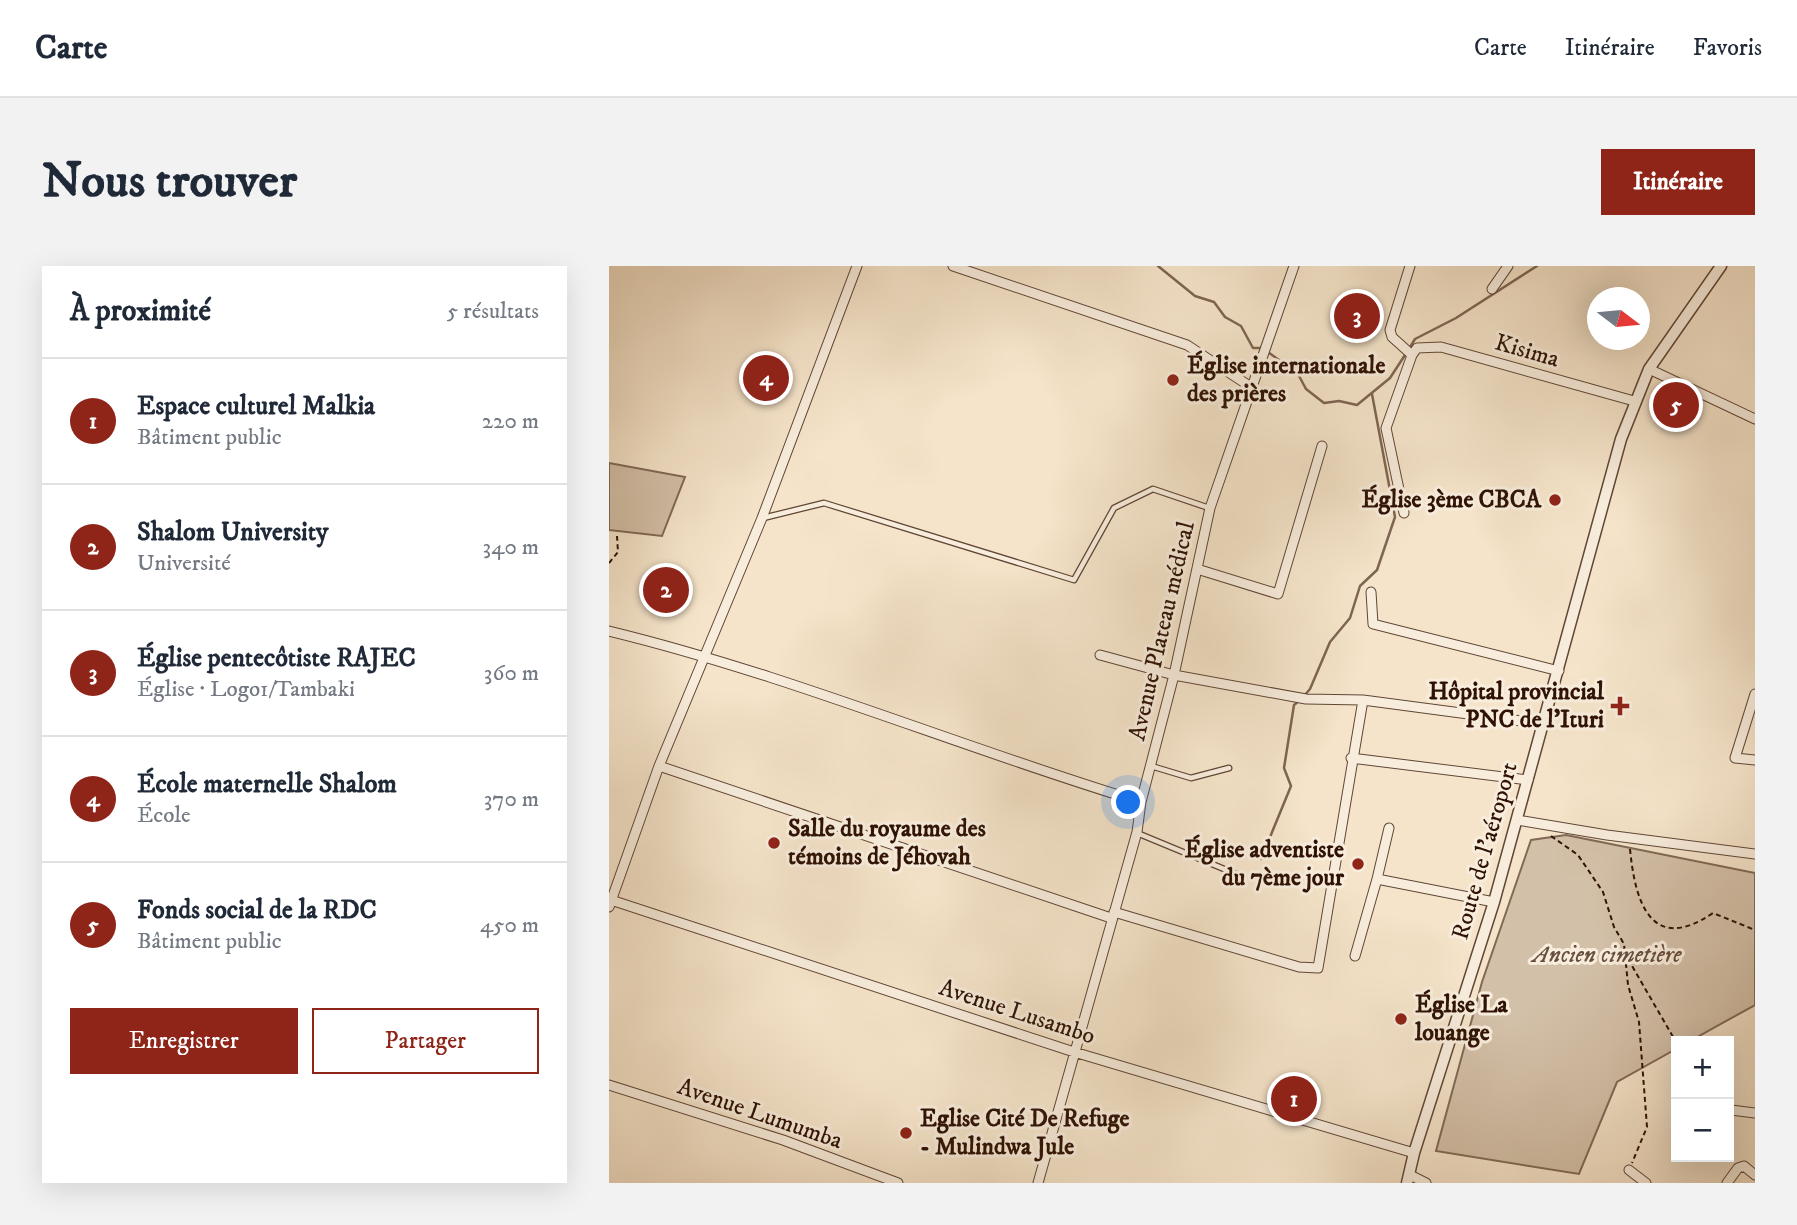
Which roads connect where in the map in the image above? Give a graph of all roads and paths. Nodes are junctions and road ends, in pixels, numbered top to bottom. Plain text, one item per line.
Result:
1 (856, 266) edge
2 (953, 266) edge
3 (1294, 266) edge
4 (1410, 266) edge
5 (1508, 266) edge
6 (1721, 266) edge
7 (1492, 289) dead end
8 (1408, 352) junction
9 (1649, 369) junction
10 (1251, 387) junction
11 (1634, 401) junction
12 (1755, 419) edge
13 (1322, 446) dead end
14 (1210, 508) junction
15 (1403, 513) dead end
16 (762, 518) junction
17 (617, 536) dead end
18 (609, 563) edge
19 (1197, 569) junction
20 (1371, 592) dead end
21 (609, 631) edge
22 (705, 655) junction
23 (1100, 655) dead end
24 (1559, 671) junction
25 (1174, 675) junction
26 (1755, 694) edge
27 (1363, 700) junction
28 (1544, 724) junction
29 (1351, 758) junction
30 (1755, 760) edge
31 (659, 765) junction
32 (1151, 766) junction
33 (1229, 768) dead end
34 (1528, 780) junction
35 (1141, 802) junction
36 (1517, 820) junction
37 (1532, 824) junction
38 (1389, 828) dead end
39 (1136, 832) junction
40 (1628, 838) junction
41 (1755, 854) edge
42 (1241, 876) dead end
43 (1377, 879) junction
44 (1494, 902) junction
45 (610, 903) edge
46 (1112, 915) junction
47 (1755, 930) edge
48 (1356, 956) dead end
49 (1628, 958) junction
50 (1673, 1036) edge
51 (1074, 1052) junction
52 (609, 1085) edge
53 (1734, 1110) edge
54 (1755, 1113) edge
55 (1414, 1153) junction
56 (1629, 1170) joint
57 (1755, 1175) edge
58 (1409, 1179) edge
59 (898, 1183) edge
60 (1038, 1183) edge
61 (1426, 1183) edge
62 (1646, 1183) edge
63 (1727, 1183) edge

1 - 16 street
2 - 10 street
3 - 10 street, Avenue Plateau médical
4 - 8 street
5 - 7 street
6 - 9 street, Route de l'aéroport
8 - 11 street, Kisima
8 - 15 street
9 - 11 street, Route de l'aéroport
9 - 12 street
10 - 14 street, Avenue Plateau médical
11 - 24 street, Route de l'aéroport
13 - 19 street
14 - 16 lane
14 - 19 street, Avenue Plateau médical
16 - 22 street
17 - 18 path
19 - 25 street, Avenue Plateau médical
20 - 24 street
21 - 22 street
22 - 31 street
22 - 35 street
23 - 25 street
24 - 28 street, Route de l'aéroport
25 - 27 street
25 - 32 street, Avenue Plateau médical
26 - 30 street
27 - 28 street
27 - 29 street
28 - 34 street, Route de l'aéroport
29 - 34 street
29 - 46 street
31 - 45 street
31 - 46 street
32 - 33 lane
32 - 35 street, Avenue Plateau médical
34 - 36 street, Route de l'aéroport
35 - 39 street, Avenue Plateau médical
36 - 37 street
36 - 44 street, Route de l'aéroport
37 - 40 street
37 - 49 path
38 - 43 street
39 - 42 lane
39 - 46 street, Avenue Plateau médical
40 - 41 street
40 - 47 path
43 - 44 street
43 - 48 street
44 - 55 street, Route de l'aéroport
45 - 51 street, Avenue Lusambo
46 - 51 street, Avenue Plateau médical
49 - 50 path
49 - 56 path
51 - 55 street, Avenue Lusambo
51 - 60 street, Avenue Plateau médical
52 - 59 street, Avenue Lumumba
53 - 54 street
55 - 58 street, Route de l'aéroport
56 - 62 street
57 - 63 street
58 - 61 street

